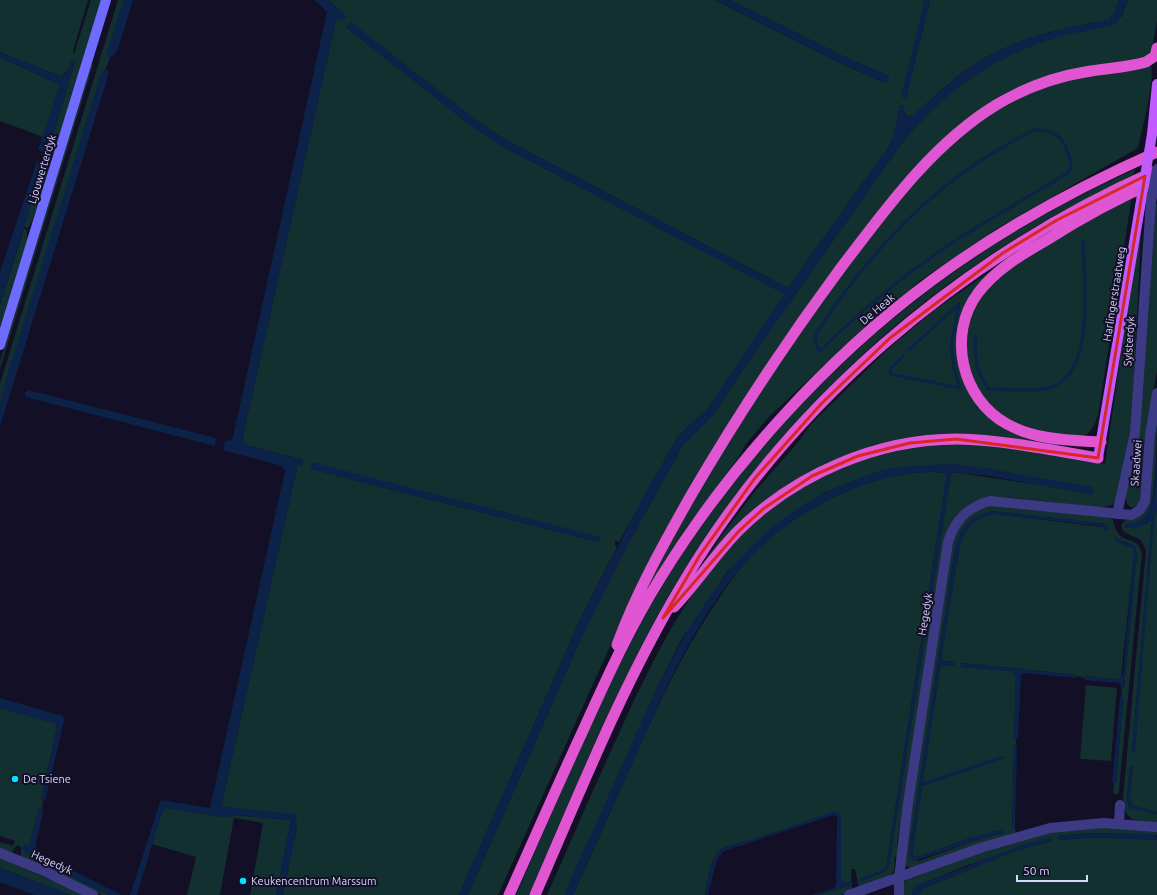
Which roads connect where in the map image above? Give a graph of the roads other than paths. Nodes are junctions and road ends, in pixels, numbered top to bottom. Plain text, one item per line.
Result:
1 (106, 0) edge
2 (1157, 48) edge
3 (1157, 84) edge
4 (1157, 116) edge
5 (1152, 134) junction
6 (1157, 152) edge
7 (1157, 170) edge
8 (1157, 181) edge
9 (0, 345) edge
10 (1157, 393) edge
11 (1101, 442) junction
12 (1098, 458) joint
13 (1117, 514) junction
14 (663, 618) junction
15 (594, 706) junction
16 (1120, 805) dead end
17 (1119, 824) junction
18 (1157, 827) edge
19 (0, 853) edge
20 (899, 878) junction
21 (93, 895) edge
22 (509, 895) edge
23 (535, 895) edge
24 (849, 895) edge
25 (899, 895) edge

1 - 9 main road, Ljouwerterdyk
2 - 15 highway
3 - 5 main road, Harlingerstraatweg
4 - 5 main road, Harlingerstraatweg
5 - 11 main road, Harlingerstraatweg, bridge
6 - 15 highway, De Heak
7 - 13 street, Sylsterdyk, bridge
7 - 14 highway
8 - 11 highway
10 - 13 street, Skaadwei
11 - 12 main road, Harlingerstraatweg
12 - 14 highway
13 - 20 street, Hegedyk
14 - 23 highway
15 - 22 highway
16 - 17 street
17 - 18 street
17 - 20 street
19 - 21 street, Hegedyk
20 - 24 street
20 - 25 street, Hegedyk

